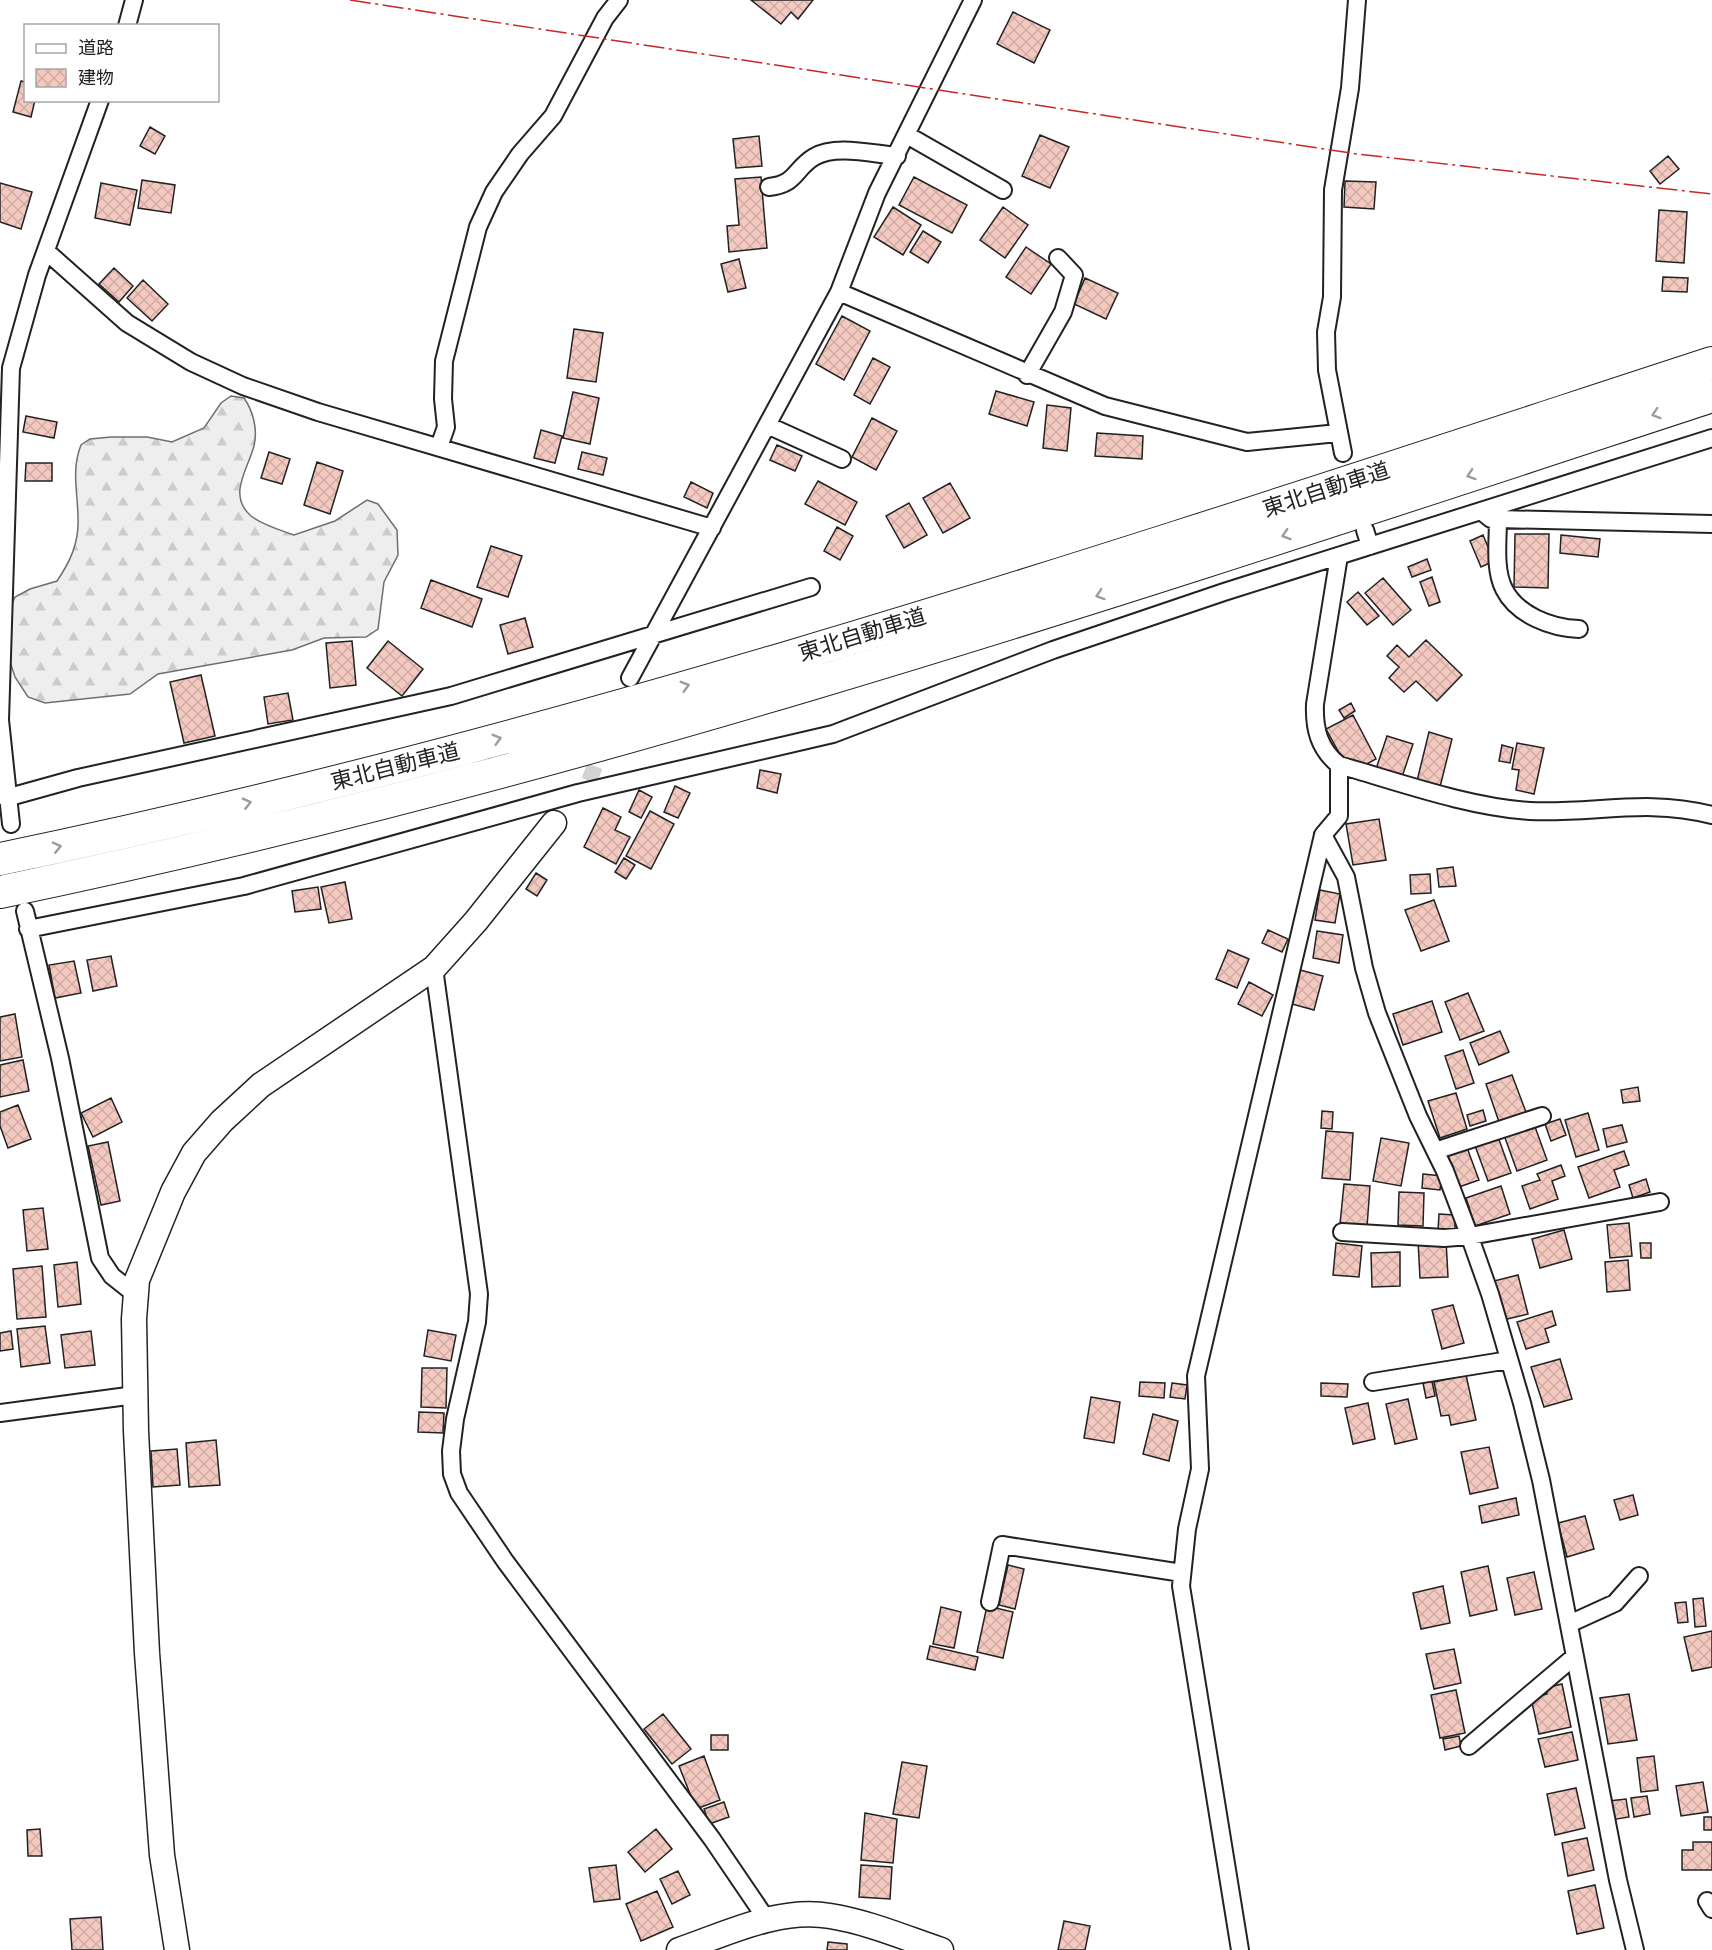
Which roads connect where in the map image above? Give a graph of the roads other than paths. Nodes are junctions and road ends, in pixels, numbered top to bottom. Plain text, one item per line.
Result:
1 (134, 0) edge
2 (619, 0) edge
3 (973, 0) edge
4 (1357, 0) edge
5 (128, 24) edge
6 (99, 102) edge
7 (907, 135) junction
8 (897, 156) junction
9 (769, 187) dead end
10 (1003, 190) dead end
11 (46, 251) junction
12 (1058, 258) dead end
13 (839, 292) junction
14 (1712, 363) edge
15 (1027, 375) junction
16 (1712, 396) edge
17 (767, 425) junction
18 (1338, 433) junction
19 (1712, 438) edge
20 (439, 447) junction
21 (1342, 453) dead end
22 (842, 459) dead end
23 (1481, 511) junction
24 (1498, 519) junction
25 (1712, 524) edge
26 (712, 528) junction
27 (1365, 530) dead end
28 (1370, 546) junction
29 (1339, 556) junction
30 (811, 587) dead end
31 (1579, 629) dead end
32 (652, 633) junction
33 (630, 678) dead end
34 (1339, 765) junction
35 (583, 787) junction
36 (6, 798) junction
37 (1712, 815) edge
38 (554, 823) joint
39 (11, 824) dead end
40 (1323, 835) junction
41 (0, 859) edge
42 (0, 892) edge
43 (25, 911) dead end
44 (28, 929) junction
45 (434, 968) junction
46 (1542, 1116) dead end
47 (1436, 1151) junction
48 (1660, 1202) dead end
49 (1342, 1232) dead end
50 (1470, 1236) junction
51 (136, 1295) junction
52 (1509, 1360) junction
53 (1373, 1382) dead end
54 (135, 1395) junction
55 (0, 1413) edge
56 (1182, 1574) junction
57 (1639, 1576) dead end
58 (990, 1602) dead end
59 (1569, 1624) junction
60 (1575, 1656) junction
61 (1469, 1746) dead end
62 (767, 1920) junction
63 (177, 1950) edge
64 (679, 1950) edge
65 (941, 1950) edge
66 (1240, 1950) edge
67 (1635, 1950) edge

1 - 5 street
2 - 20 street
3 - 7 street
4 - 18 street
6 - 11 street
7 - 8 street
7 - 10 street
8 - 9 street
8 - 13 street
11 - 20 street
11 - 36 street
12 - 15 street
13 - 15 street
13 - 17 street
41 -> 14 highway, 東北自動車道
15 - 18 street
16 -> 42 highway, 東北自動車道
17 - 22 street
17 - 26 street
18 - 21 street
19 - 23 street
20 - 26 street
23 - 24 street
23 - 28 street
24 - 25 street
24 - 31 street
26 - 32 street
27 - 28 street
28 - 29 street
29 - 34 street
29 - 35 street
30 - 32 street
32 - 33 street
32 - 36 street
34 - 37 street
34 - 40 street
35 - 38 street
35 - 44 street
36 - 39 street
38 - 45 street
40 - 47 street
40 - 56 street
43 - 44 street
44 - 51 street
45 - 51 street
45 - 62 street
46 - 47 street
47 - 50 street
48 - 50 street
49 - 50 street
50 - 52 street
51 - 54 street
52 - 53 street
52 - 59 street
54 - 55 street
54 - 63 street
56 - 58 street
56 - 66 street
57 - 59 street
59 - 60 street
60 - 61 street
60 - 67 street
62 - 64 street
62 - 65 street

